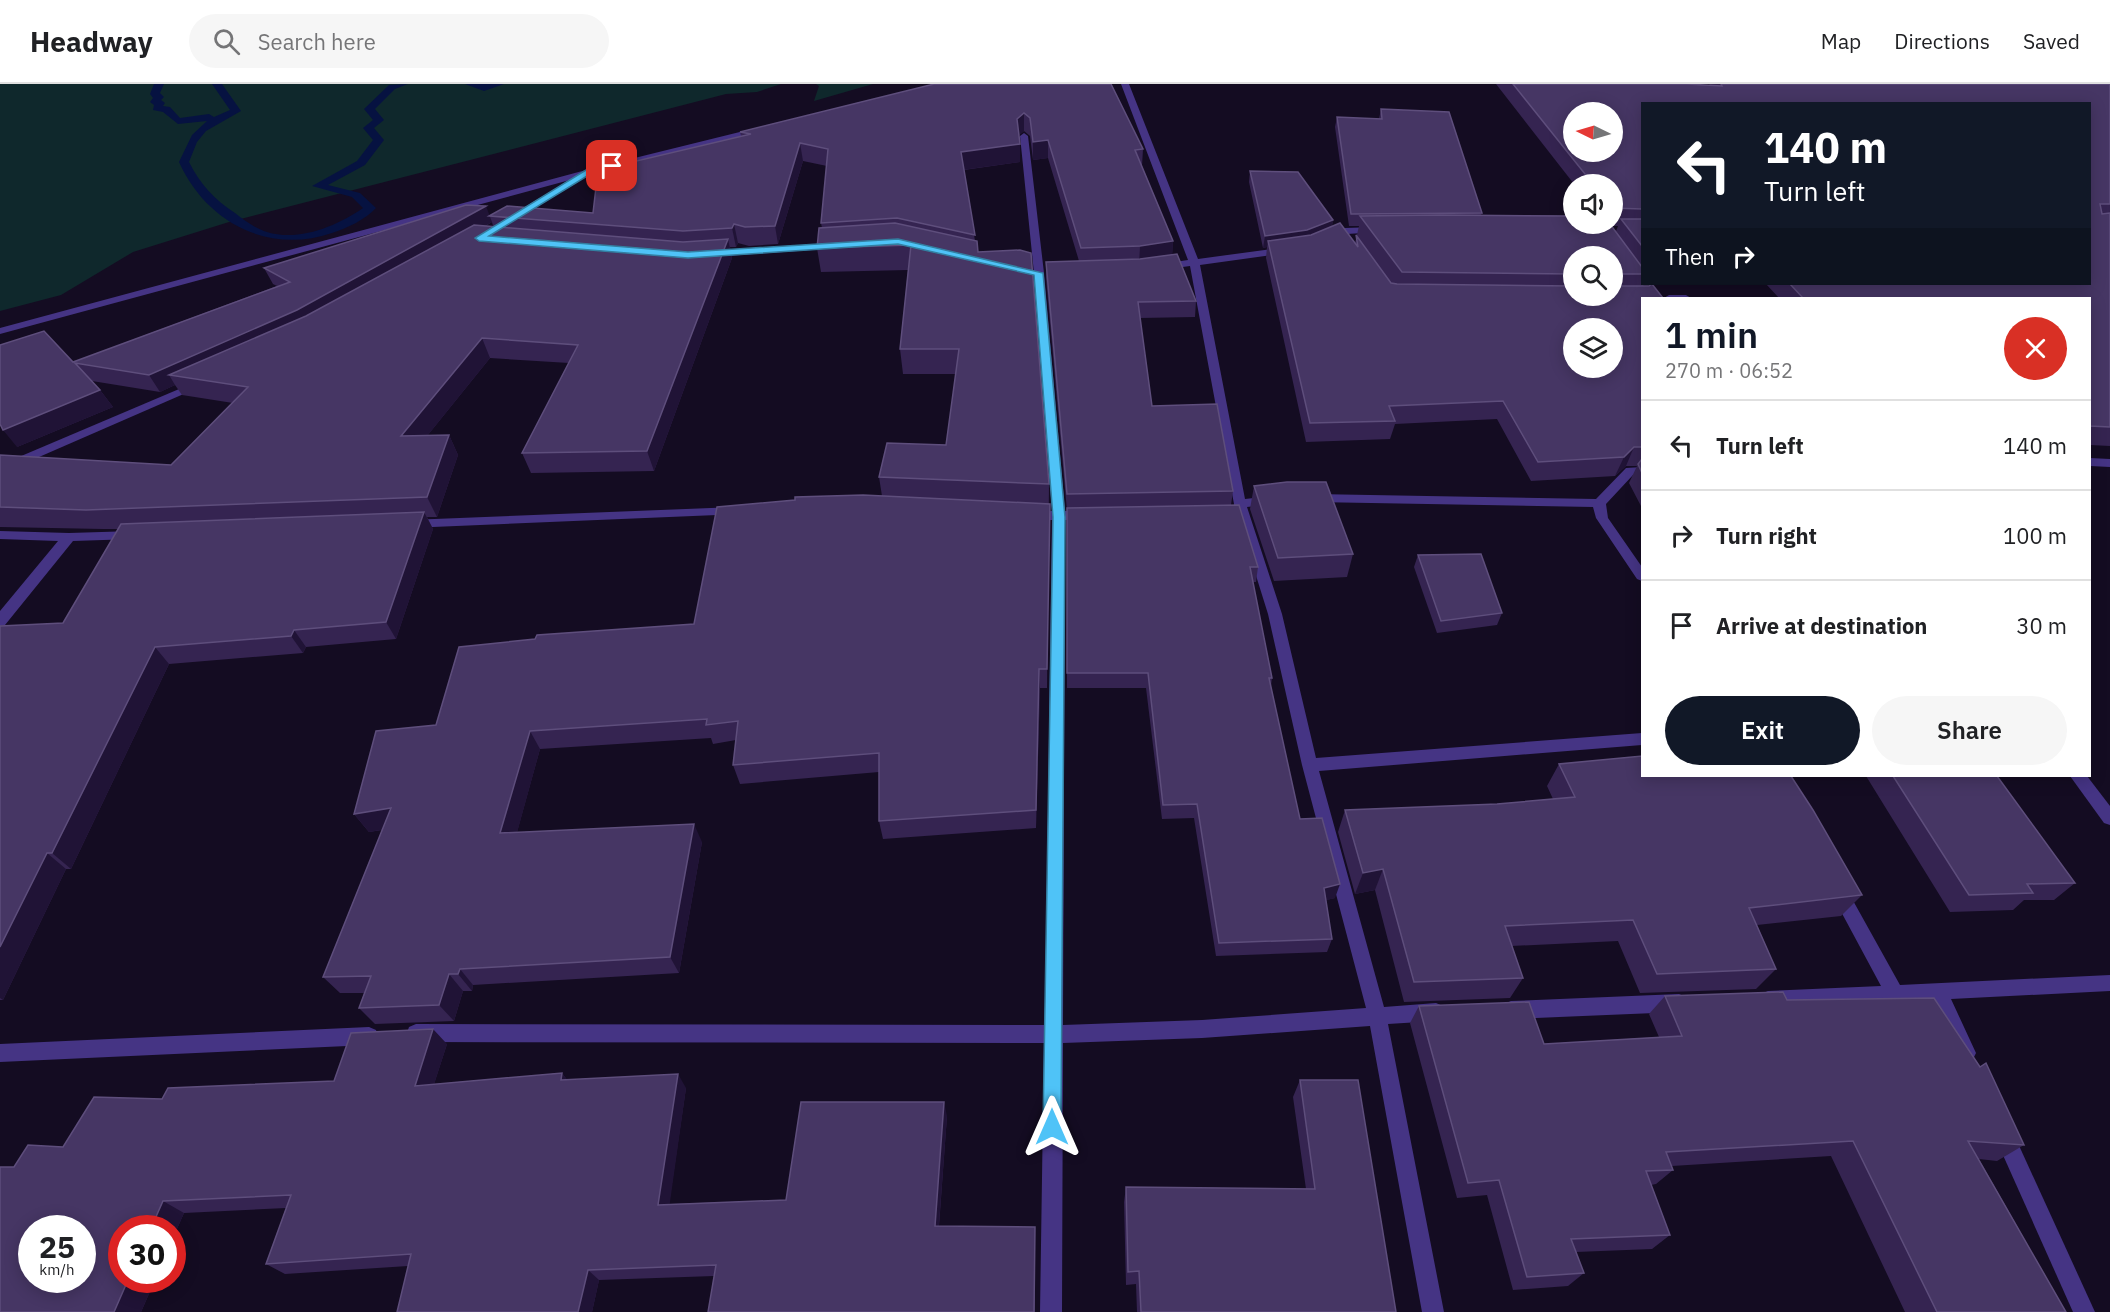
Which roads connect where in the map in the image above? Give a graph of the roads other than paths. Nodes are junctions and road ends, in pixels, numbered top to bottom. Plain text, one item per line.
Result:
1 (1125, 84) edge
2 (773, 126) edge
3 (1024, 136) edge
4 (589, 171) junction
5 (500, 226) edge
6 (1390, 230) edge
7 (1345, 231) junction
8 (1353, 240) edge
9 (1317, 243) edge
10 (852, 245) edge
11 (1297, 249) edge
12 (700, 254) edge
13 (1194, 262) junction
14 (1150, 268) edge
15 (0, 331) edge
16 (207, 380) edge
17 (2091, 462) edge
18 (2110, 463) edge
19 (0, 470) edge
20 (1641, 471) edge
21 (1599, 502) junction
22 (1240, 504) junction
23 (745, 511) edge
24 (1216, 514) edge
25 (1013, 515) edge
26 (1099, 515) edge
27 (1059, 517) junction
28 (389, 525) edge
29 (152, 534) edge
30 (0, 535) edge
31 (69, 537) junction
32 (1641, 575) edge
33 (0, 621) edge
34 (1641, 739) edge
35 (1310, 765) junction
36 (2079, 777) edge
37 (2110, 818) edge
38 (1833, 880) edge
39 (2110, 983) edge
40 (1939, 993) junction
41 (1896, 995) junction
42 (1755, 1000) edge
43 (1696, 1003) edge
44 (1495, 1010) edge
45 (1460, 1011) edge
46 (1377, 1014) junction
47 (1053, 1034) junction
48 (0, 1053) edge
49 (1973, 1068) edge
50 (1997, 1121) edge
51 (1051, 1312) edge
52 (1433, 1312) edge
53 (2084, 1312) edge

1 - 13 street
2 - 4 street
3 - 27 street
4 - 5 street
4 - 15 street
6 - 7 street
7 - 8 street
7 - 9 street
10 - 12 street
11 - 13 street
13 - 14 street
13 - 22 street
16 - 19 street
17 - 18 street
20 - 21 street
21 - 22 street
21 - 32 street
22 - 24 street
22 - 35 street
23 - 28 street
25 - 27 street
26 - 27 street
27 - 47 street
29 - 31 street
30 - 31 street
31 - 33 street
34 - 35 street
35 - 46 street
36 - 37 street
38 - 41 street
39 - 40 street
40 - 41 street
40 - 49 street
41 - 42 street
43 - 44 street
45 - 46 street
46 - 47 street
46 - 52 street
47 - 48 street
47 - 51 street
50 - 53 street

